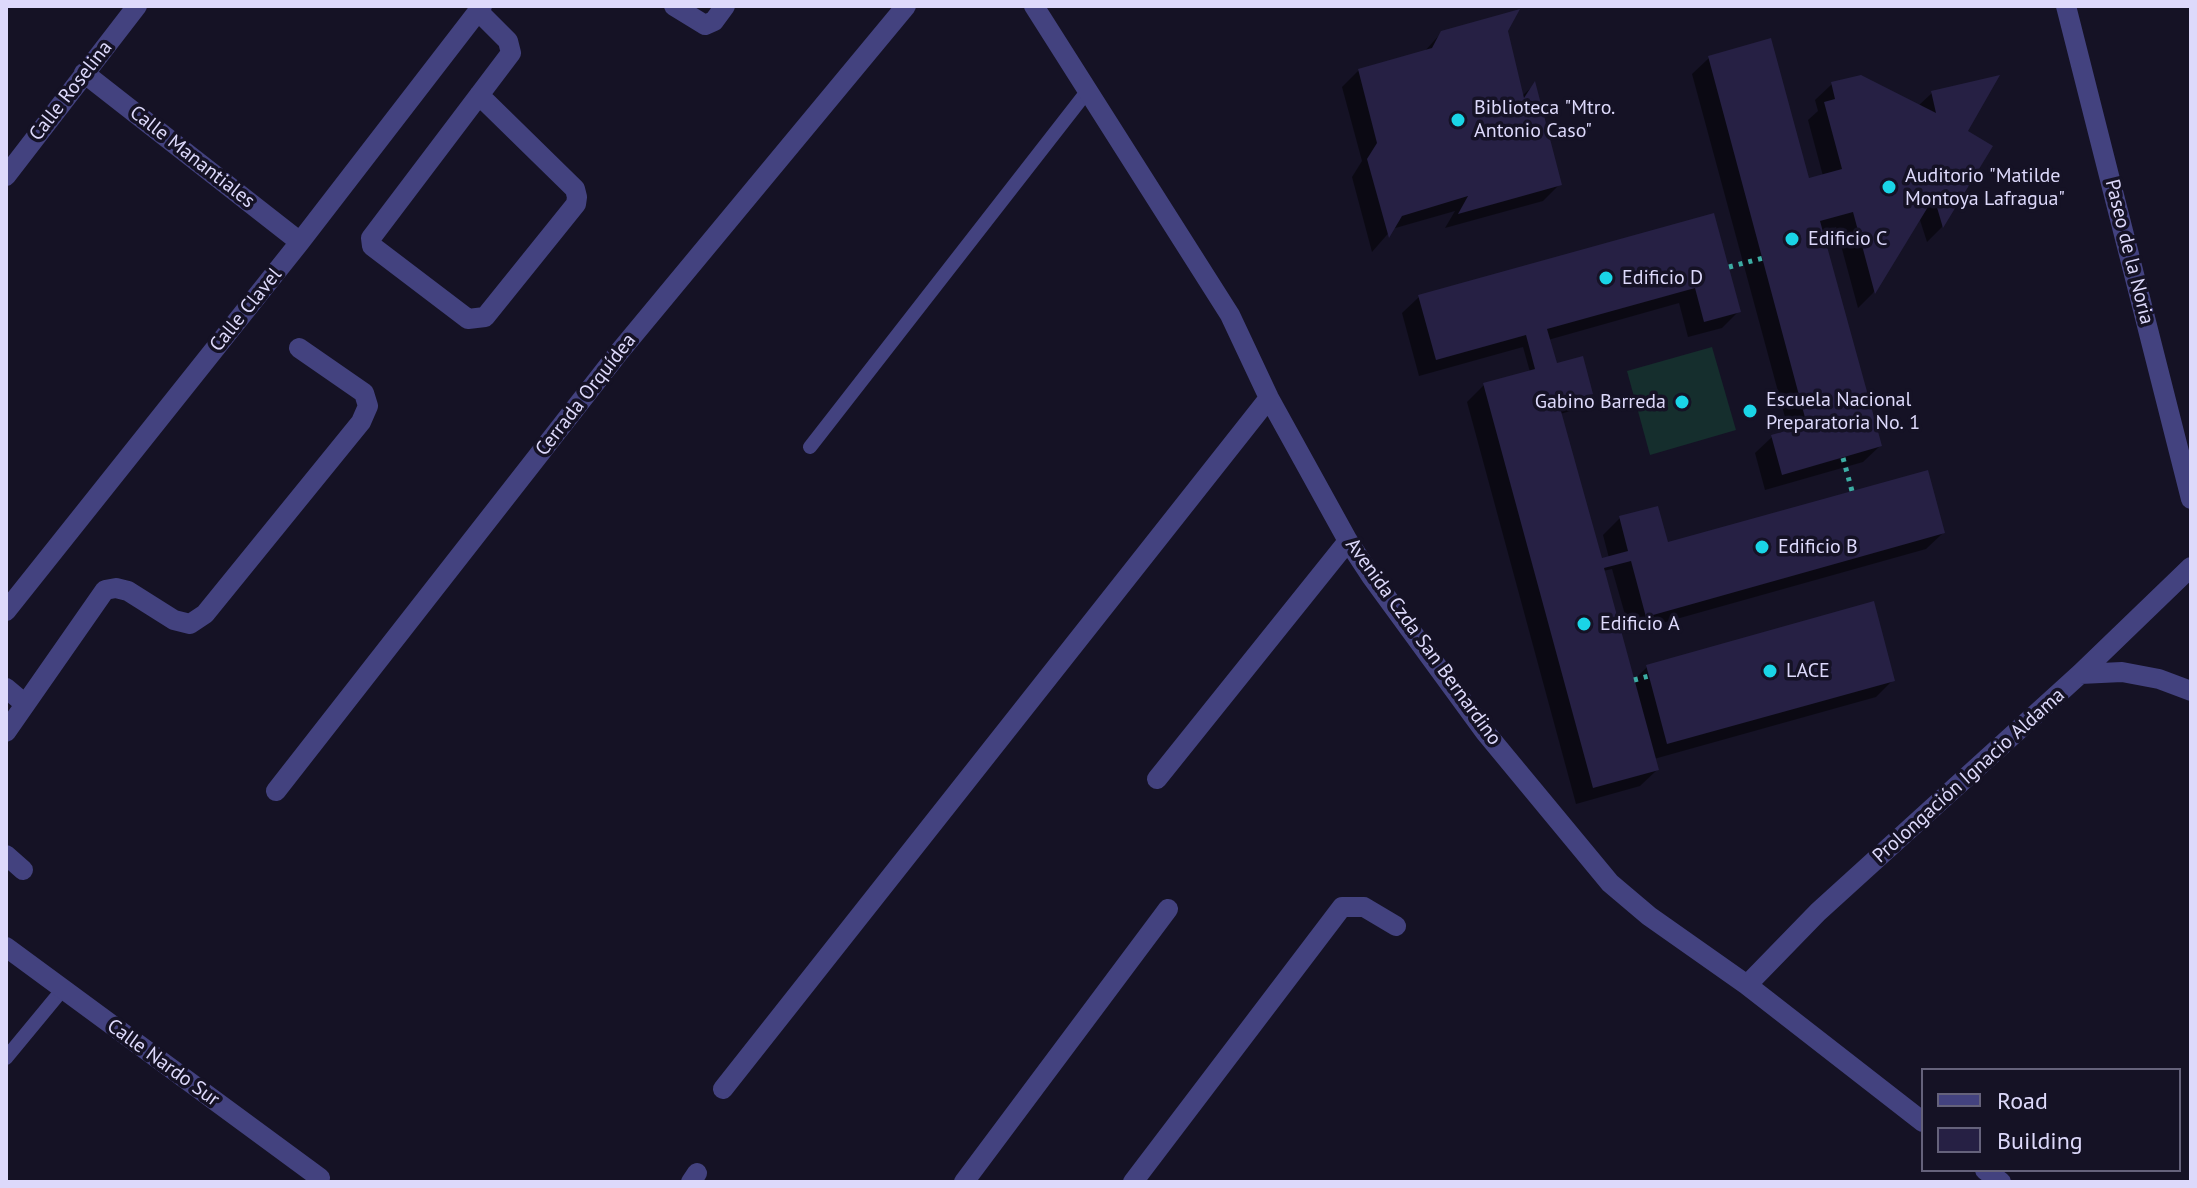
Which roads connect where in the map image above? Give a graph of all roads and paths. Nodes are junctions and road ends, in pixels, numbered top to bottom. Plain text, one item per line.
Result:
1 (137, 6) edge
2 (674, 6) edge
3 (725, 6) edge
4 (906, 6) edge
5 (1034, 6) edge
6 (2066, 6) edge
7 (480, 9) edge
8 (84, 73) junction
9 (1089, 89) junction
10 (479, 95) junction
11 (6, 176) edge
12 (300, 242) junction
13 (1763, 258) dead end
14 (1729, 267) dead end
15 (299, 348) dead end
16 (1269, 398) junction
17 (810, 447) dead end
18 (1843, 458) dead end
19 (1852, 491) dead end
20 (2191, 499) edge
21 (1348, 541) junction
22 (2191, 567) edge
23 (6, 611) edge
24 (2080, 674) junction
25 (1649, 676) dead end
26 (1634, 680) dead end
27 (6, 688) edge
28 (2191, 691) edge
29 (25, 704) junction
30 (6, 732) edge
31 (1157, 779) dead end
32 (276, 791) dead end
33 (6, 855) edge
34 (23, 870) dead end
35 (1168, 909) dead end
36 (1396, 926) dead end
37 (6, 947) edge
38 (1747, 985) junction
39 (63, 989) junction
40 (6, 1058) edge
41 (723, 1089) dead end
42 (1921, 1120) edge
43 (320, 1178) dead end
44 (964, 1182) edge
45 (1133, 1182) edge

1 - 8 street, Calle Roselina
2 - 3 street
4 - 32 street, Cerrada Orquídea
5 - 9 street, Avenida Czda San Bernardino
6 - 20 street, Paseo de la Noria
7 - 10 street
7 - 12 street, Calle Clavel
8 - 11 street, Calle Roselina
8 - 12 street, Calle Manantiales
9 - 16 street, Avenida Czda San Bernardino
9 - 17 lane
10 - 10 street
12 - 23 street, Calle Clavel
13 - 14 path
15 - 29 street
16 - 21 street, Avenida Czda San Bernardino
16 - 41 street
18 - 19 path
21 - 31 street
21 - 38 street, Avenida Czda San Bernardino
22 - 24 street, Prolongación Ignacio Aldama
24 - 28 street
24 - 38 street, Prolongación Ignacio Aldama
25 - 26 path
27 - 29 street
29 - 30 street
33 - 34 street
35 - 44 street
36 - 45 street
37 - 39 street, Calle Nardo Sur
38 - 42 street, Avenida Czda San Bernardino
39 - 40 lane
39 - 43 street, Calle Nardo Sur

